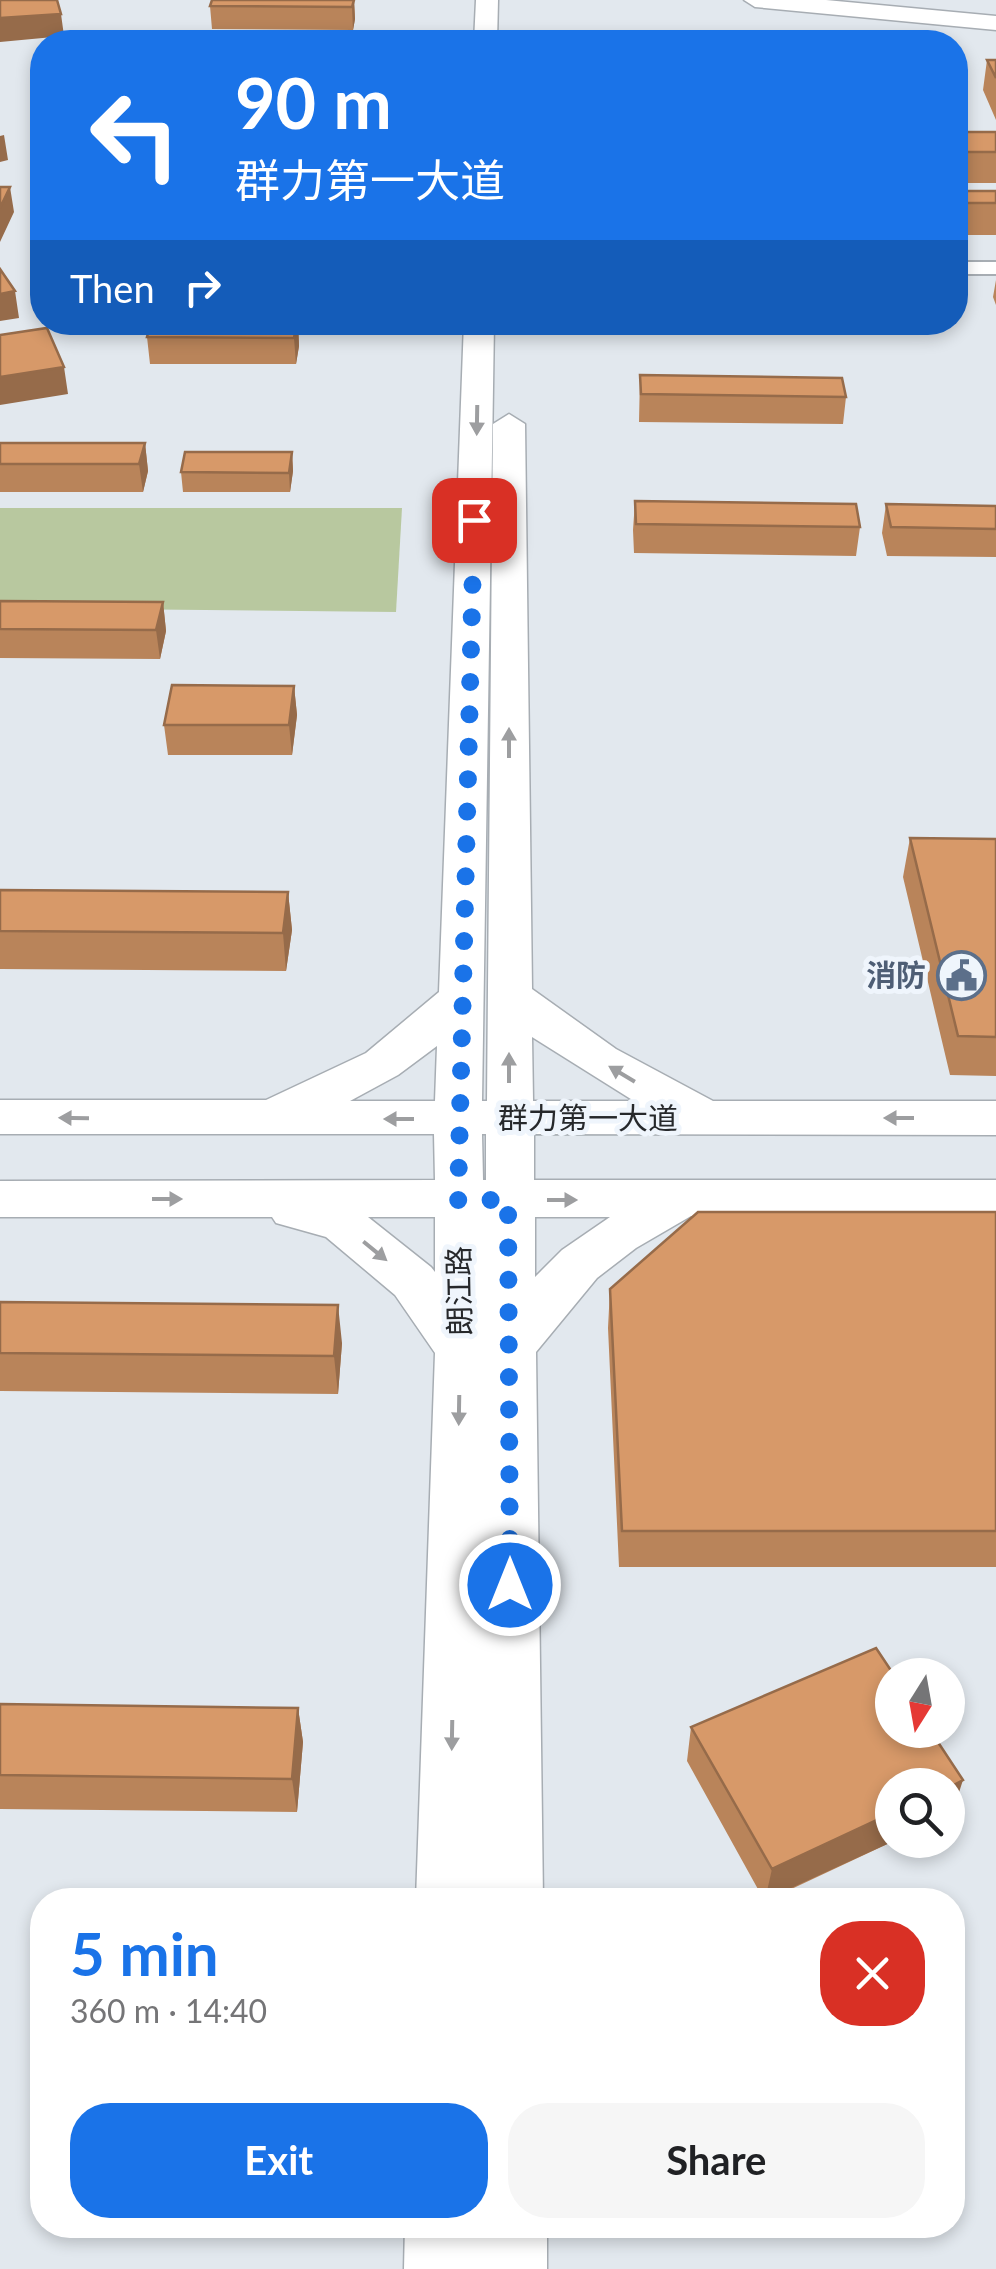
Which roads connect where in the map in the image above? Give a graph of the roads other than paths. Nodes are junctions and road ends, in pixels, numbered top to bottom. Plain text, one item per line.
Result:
1 (487, 0) edge
2 (509, 0) edge
3 (754, 0) edge
4 (825, 0) edge
5 (996, 20) edge
6 (486, 30) edge
7 (509, 30) edge
8 (968, 268) edge
9 (996, 268) edge
10 (479, 335) edge
11 (509, 335) edge
12 (486, 993) junction
13 (0, 1117) edge
14 (996, 1118) edge
15 (458, 1119) junction
16 (708, 1119) junction
17 (253, 1120) junction
18 (508, 1120) junction
19 (996, 1198) edge
20 (0, 1199) edge
21 (256, 1200) junction
22 (458, 1200) junction
23 (508, 1200) junction
24 (683, 1200) junction
25 (510, 1349) junction
26 (460, 1350) junction
27 (448, 1888) edge
28 (510, 1888) edge
29 (440, 2238) edge
30 (511, 2238) edge
31 (440, 2269) edge
32 (511, 2269) edge

1 - 6 main road
2 - 7 main road
3 - 5 main road
4 - 5 main road
8 - 9 street
10 -> 12 main road, 朗江路
12 -> 11 main road, 朗江路
12 - 15 main road, 朗江路
16 -> 12 main road
12 - 17 main road
18 -> 12 main road, 朗江路
17 -> 13 main road, 群力第一大道
14 -> 16 main road, 群力第一大道
15 -> 17 main road, 群力第一大道
15 - 18 main road, 群力第一大道
15 - 22 main road, 朗江路
16 - 18 main road, 群力第一大道
18 - 23 main road, 朗江路
19 - 24 main road
20 -> 21 main road
21 - 22 main road
21 -> 26 main road
22 - 23 main road
22 - 26 main road, 朗江路
23 -> 24 main road
23 - 25 main road, 朗江路
24 - 25 main road
25 - 28 main road, 朗江路
26 -> 27 main road, 朗江路
29 - 31 main road
30 - 32 main road

